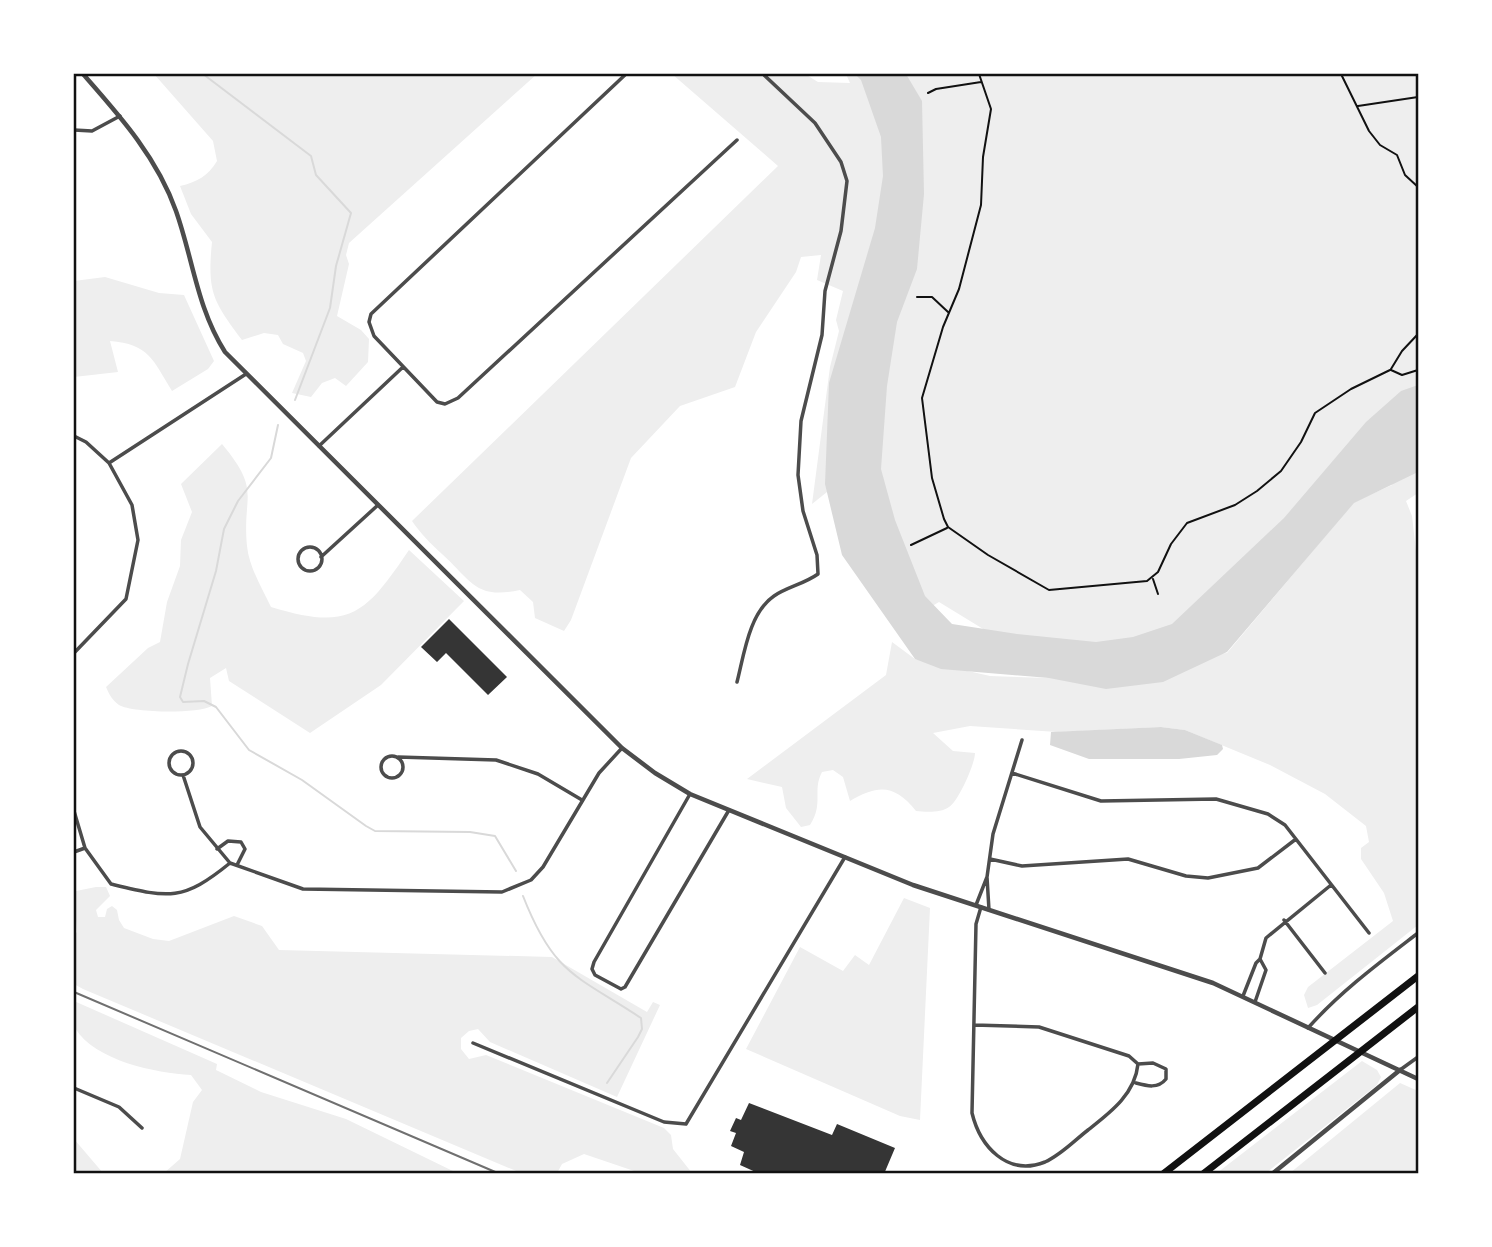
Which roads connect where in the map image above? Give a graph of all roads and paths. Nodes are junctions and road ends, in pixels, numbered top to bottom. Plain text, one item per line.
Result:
1 (83, 74) edge
2 (626, 74) edge
3 (763, 74) edge
4 (979, 74) edge
5 (1341, 74) edge
6 (982, 82) junction
7 (928, 93) dead end
8 (1419, 97) edge
9 (1357, 107) junction
10 (120, 116) junction
11 (74, 130) edge
12 (737, 140) dead end
13 (1419, 187) edge
14 (917, 297) dead end
15 (949, 313) junction
16 (1419, 334) edge
17 (403, 367) junction
18 (1390, 370) junction
19 (1419, 370) edge
20 (246, 374) junction
21 (74, 436) edge
22 (319, 446) junction
23 (109, 463) junction
24 (378, 505) junction
25 (948, 527) junction
26 (911, 545) dead end
27 (321, 557) junction
28 (1152, 578) junction
29 (1158, 594) dead end
30 (74, 653) edge
31 (737, 682) dead end
32 (1023, 740) dead end
33 (622, 748) junction
34 (398, 757) junction
35 (1012, 773) junction
36 (183, 775) junction
37 (690, 794) junction
38 (582, 800) junction
39 (729, 810) junction
40 (74, 811) edge
41 (1296, 839) junction
42 (85, 848) junction
43 (218, 849) junction
44 (74, 852) edge
45 (845, 856) junction
46 (990, 859) junction
47 (230, 863) junction
48 (237, 865) junction
49 (987, 877) junction
50 (1331, 885) junction
51 (979, 906) junction
52 (989, 910) junction
53 (1284, 920) junction
54 (1369, 933) dead end
55 (1419, 933) edge
56 (1260, 959) junction
57 (1325, 973) dead end
58 (1419, 976) edge
59 (1243, 996) junction
60 (1255, 1002) junction
61 (1419, 1007) edge
62 (974, 1025) junction
63 (1308, 1028) junction
64 (473, 1043) dead end
65 (1419, 1056) edge
66 (1138, 1064) junction
67 (1400, 1070) junction
68 (1419, 1079) edge
69 (1136, 1083) junction
70 (74, 1088) edge
71 (142, 1128) dead end
72 (1163, 1174) edge
73 (1203, 1174) edge
74 (1272, 1174) edge

1 - 10 street
2 - 17 street
3 - 31 street
4 - 6 path
5 - 9 path
6 - 7 path
6 - 15 path
8 - 9 path
9 - 13 path
10 - 11 street
10 - 20 street
12 - 17 street
14 - 15 path
15 - 25 path
16 - 18 path
17 - 22 street
18 - 19 path
18 - 28 path
20 - 22 street
20 - 23 street
21 - 23 street
22 - 24 street
23 - 30 street
24 - 27 street
24 - 33 street
25 - 26 path
25 - 28 path
27 - 27 street
28 - 29 path
32 - 35 street
33 - 37 street
33 - 38 street
34 - 34 street
34 - 38 street
35 - 41 street
35 - 46 street
36 - 36 street
36 - 43 street
37 - 39 street
37 - 39 street
38 - 48 street
39 - 45 street
40 - 42 street
41 - 46 street
41 - 50 street
42 - 44 street
42 - 47 street
43 - 47 street
43 - 48 street
45 - 51 street
45 - 64 street
46 - 49 street
47 - 48 street
49 - 51 street
49 - 52 street
50 - 53 street
50 - 54 street
51 - 52 street
51 - 62 street
52 - 59 street
53 - 56 street
53 - 57 street
55 - 63 street
56 - 59 street
56 - 60 street
58 - 72 highway
59 - 60 street
60 - 63 street
61 - 73 highway
62 - 66 street
62 - 69 street
63 - 67 street
65 - 67 street
66 - 69 street
66 - 69 street
67 - 68 street
67 - 74 street
70 - 71 street

